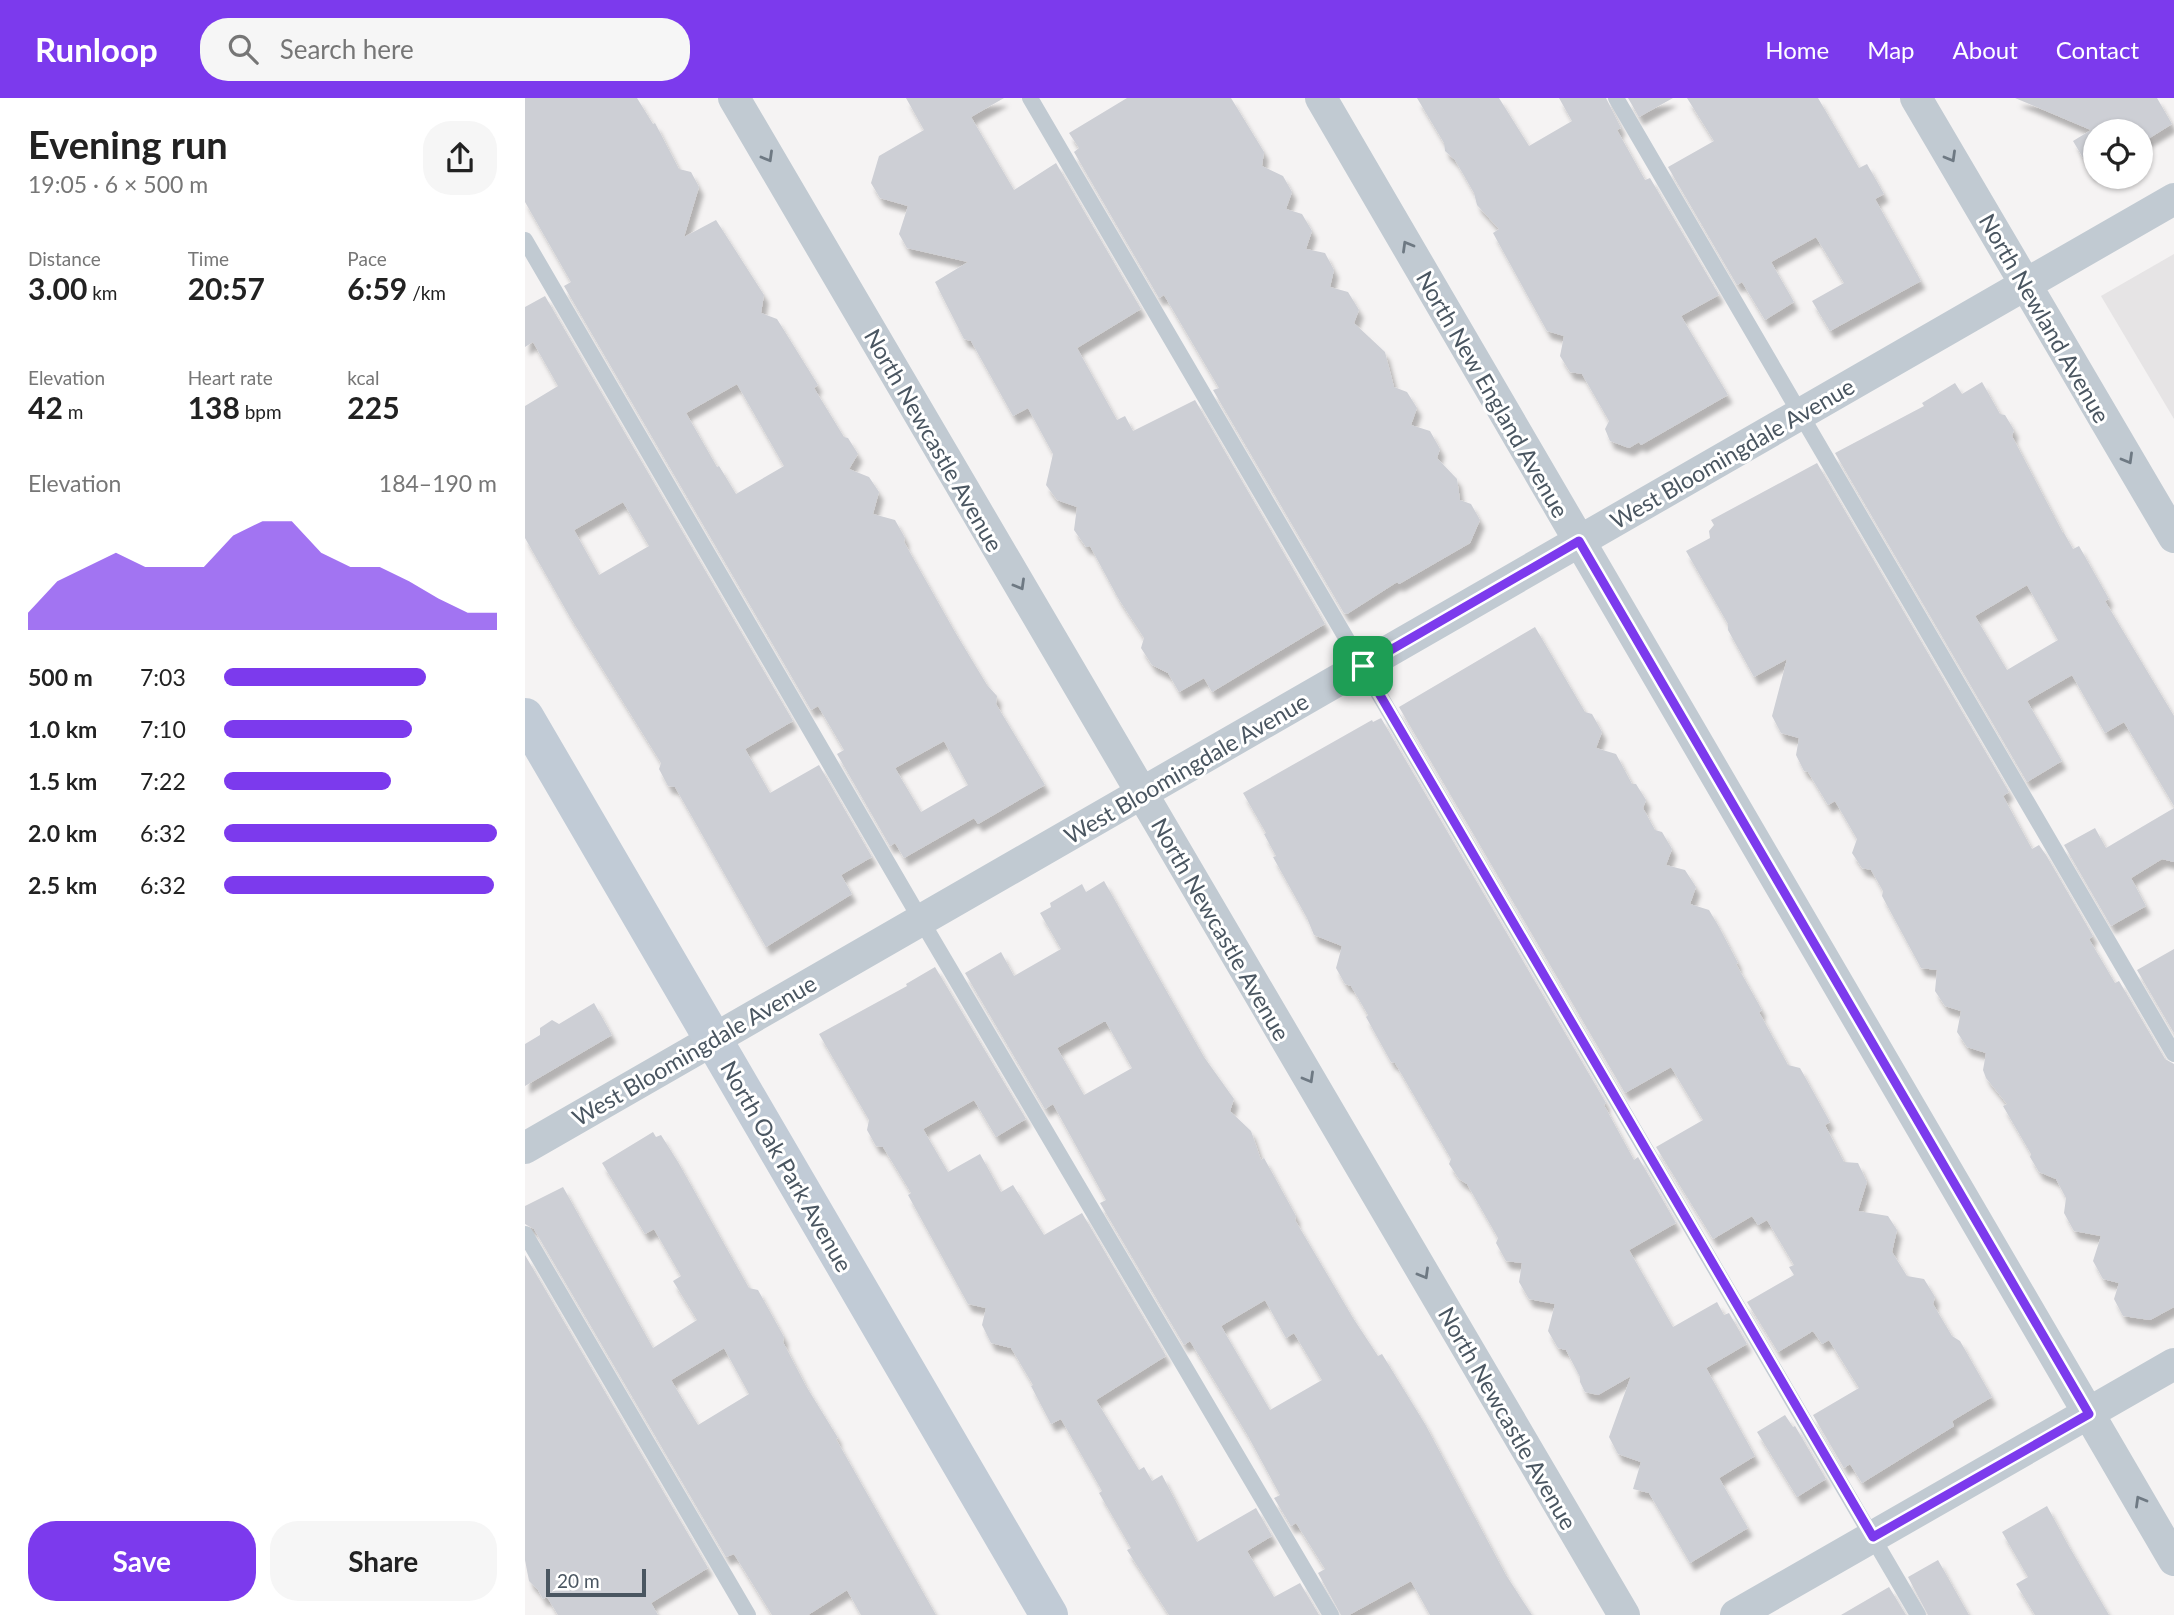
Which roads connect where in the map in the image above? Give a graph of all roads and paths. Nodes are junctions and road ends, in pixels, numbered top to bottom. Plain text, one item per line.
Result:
1 (734, 98) edge
2 (1030, 98) edge
3 (1321, 98) edge
4 (1616, 98) edge
5 (1916, 98) edge
6 (2174, 199) edge
7 (525, 240) edge
8 (2026, 284) junction
9 (1800, 414) junction
10 (2174, 537) edge
11 (1579, 541) junction
12 (1363, 666) junction
13 (525, 717) edge
14 (1142, 793) junction
15 (921, 920) junction
16 (712, 1040) junction
17 (2174, 1054) edge
18 (525, 1148) edge
19 (525, 1234) edge
20 (2174, 1364) edge
21 (2089, 1414) junction
22 (1873, 1537) junction
23 (2174, 1559) edge
24 (748, 1615) edge
25 (1049, 1615) edge
26 (1331, 1615) edge
27 (1624, 1615) edge
28 (1736, 1615) edge
29 (1918, 1615) edge

1 -> 14 street, North Newcastle Avenue
2 - 12 lane
11 -> 3 street, North New England Avenue
4 - 9 lane
5 -> 8 street, North Newland Avenue
6 - 8 street, West Bloomingdale Avenue
7 - 15 lane
8 - 9 street, West Bloomingdale Avenue
8 -> 10 street, North Newland Avenue
9 - 11 street, West Bloomingdale Avenue
9 - 17 lane
11 - 12 street, West Bloomingdale Avenue
11 - 21 street, North New England Avenue
12 - 14 street, West Bloomingdale Avenue
12 - 22 lane
13 - 16 street, North Oak Park Avenue
14 - 15 street, West Bloomingdale Avenue
14 -> 27 street, North Newcastle Avenue
15 - 16 street, West Bloomingdale Avenue
15 - 26 lane
16 - 18 street, West Bloomingdale Avenue
16 - 25 street, North Oak Park Avenue
19 - 24 lane
20 - 21 street
21 - 22 street
23 -> 21 street, North New England Avenue
22 - 28 street
22 - 29 lane

